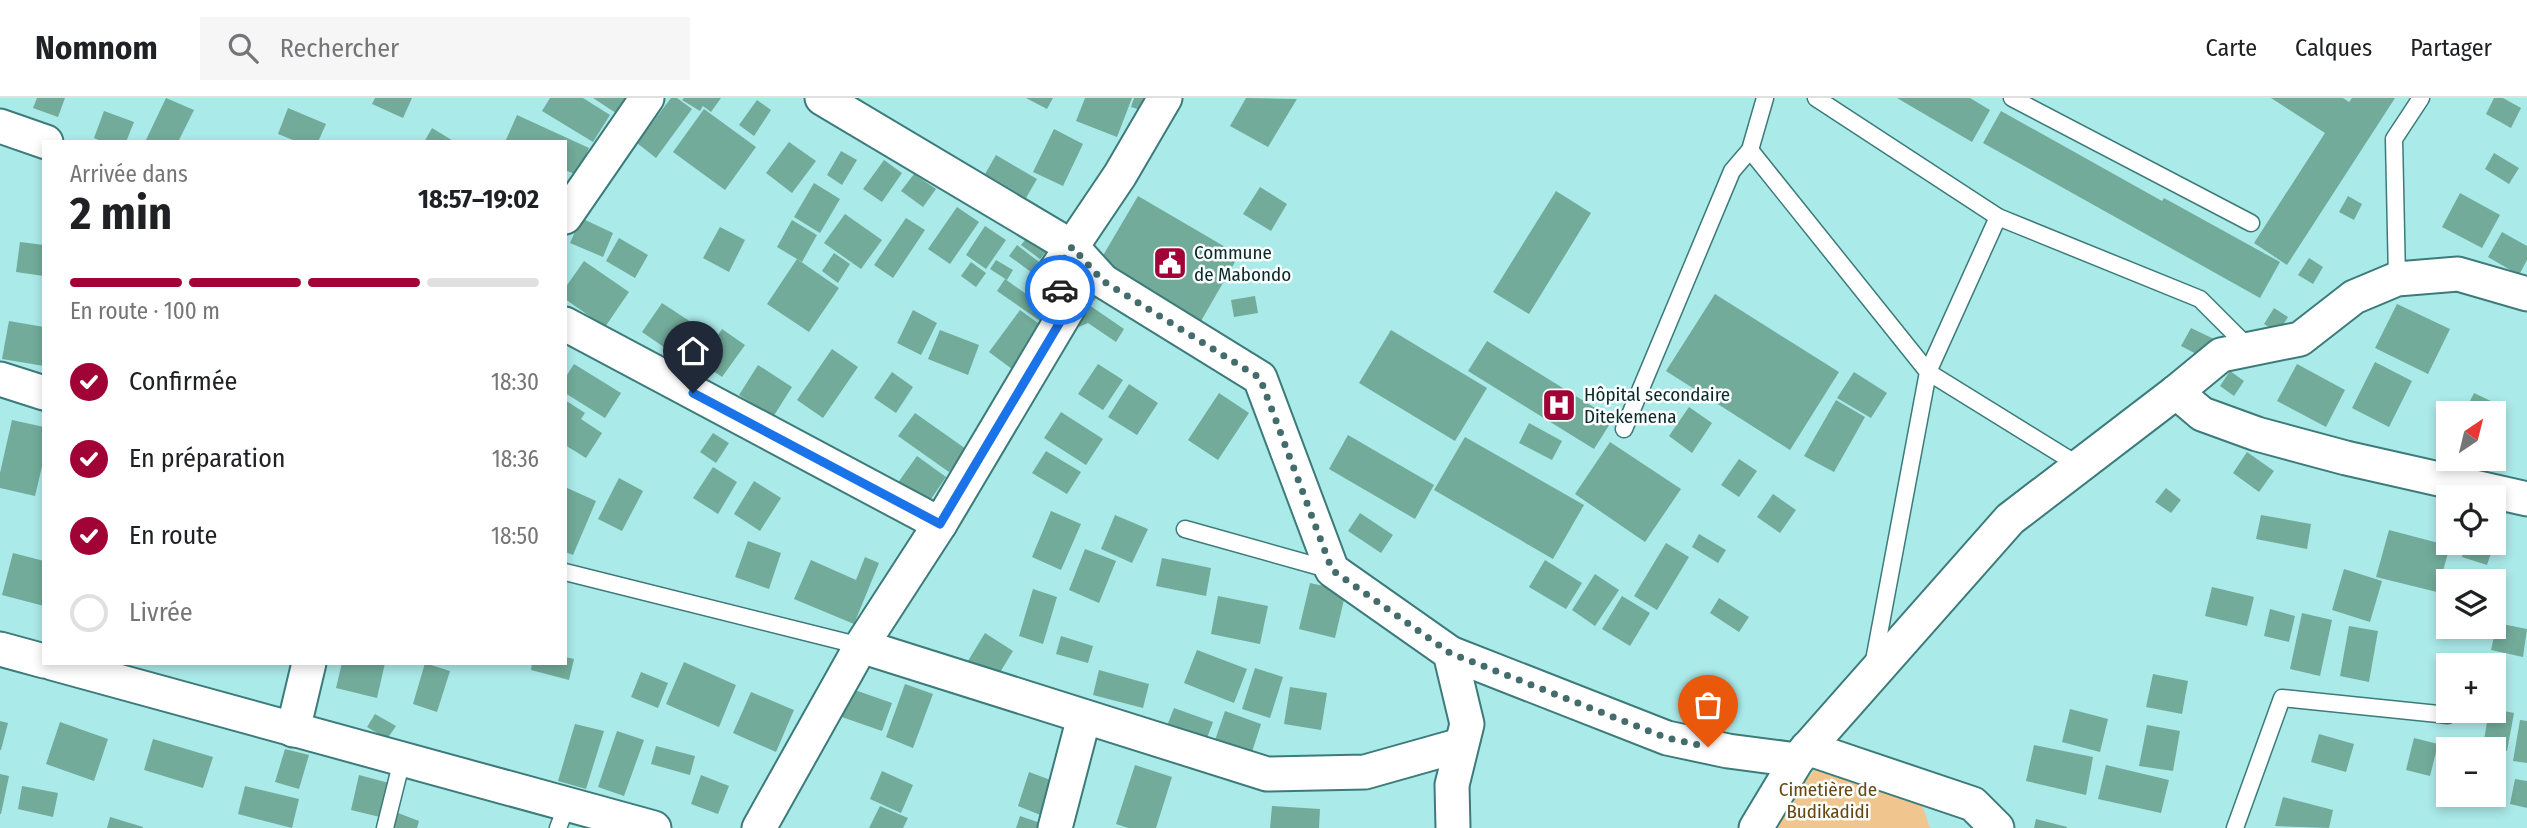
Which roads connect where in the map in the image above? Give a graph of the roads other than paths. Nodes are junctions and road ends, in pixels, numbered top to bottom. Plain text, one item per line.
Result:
1 (647, 98) edge
2 (822, 98) edge
3 (1165, 98) edge
4 (1765, 98) edge
5 (1816, 98) edge
6 (2012, 98) edge
7 (2421, 98) edge
8 (0, 126) edge
9 (42, 141) edge
10 (1749, 150) junction
11 (567, 214) edge
12 (1998, 217) junction
13 (2250, 223) dead end
14 (1072, 247) junction
15 (2397, 279) junction
16 (2527, 294) edge
17 (567, 325) edge
18 (2250, 349) junction
19 (1928, 372) junction
20 (1, 384) edge
21 (42, 393) edge
22 (2176, 393) junction
23 (1624, 429) dead end
24 (2080, 466) junction
25 (2527, 499) edge
26 (940, 524) junction
27 (1185, 529) dead end
28 (1332, 570) junction
29 (567, 572) edge
30 (861, 646) junction
31 (0, 649) edge
32 (1450, 653) junction
33 (42, 660) edge
34 (67, 665) edge
35 (309, 665) edge
36 (1871, 676) junction
37 (161, 678) edge
38 (2436, 714) edge
39 (1084, 717) junction
40 (293, 730) junction
41 (1461, 745) junction
42 (1802, 754) junction
43 (401, 760) junction
44 (562, 816) edge
45 (384, 828) edge
46 (654, 828) edge
47 (759, 828) edge
48 (1055, 828) edge
49 (1453, 828) edge
50 (1756, 828) edge
51 (1997, 828) edge
52 (2235, 828) edge

1 - 11 street
2 - 14 street
3 - 14 street
4 - 10 lane
5 - 12 lane
6 - 13 lane
7 - 15 lane
8 - 9 street
10 - 19 lane
10 - 23 lane
12 - 18 lane
12 - 19 lane
14 - 26 street
14 - 28 street
15 - 16 street
15 - 18 street
17 - 26 street
18 - 22 street
19 - 24 lane
19 - 36 lane
20 - 21 street
22 - 24 street
22 - 25 street
24 - 36 street
26 - 30 street
27 - 28 lane
28 - 32 street
29 - 30 lane
30 - 39 street
30 - 47 street
31 - 33 street
32 - 41 street
32 - 42 street
34 - 37 street
35 - 40 street
36 - 42 street
37 - 40 street
38 - 52 lane
39 - 41 street
39 - 48 street
40 - 43 street
41 - 49 street
42 - 50 street
42 - 51 street
43 - 44 street
43 - 45 lane
44 - 46 street

